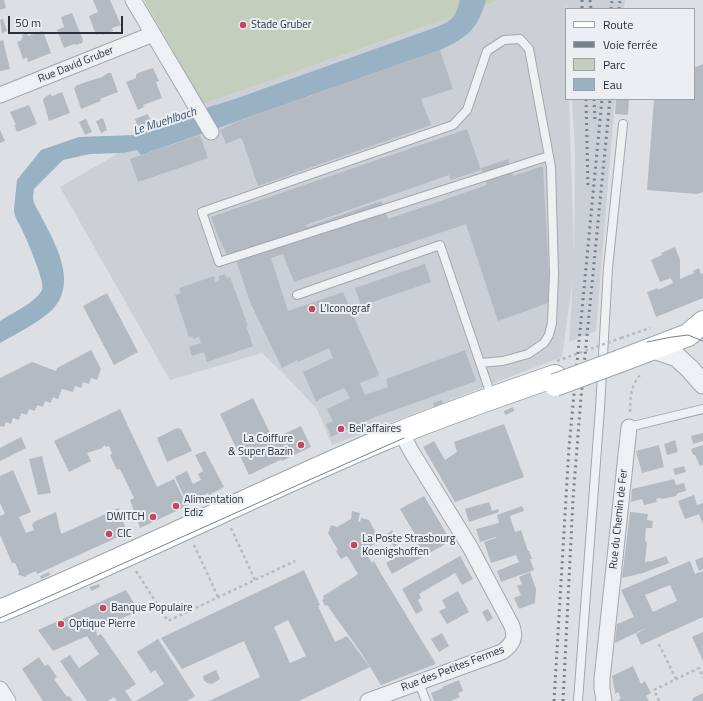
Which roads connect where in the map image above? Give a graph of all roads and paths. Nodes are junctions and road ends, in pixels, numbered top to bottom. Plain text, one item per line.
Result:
1 (133, 0) edge
2 (153, 34) junction
3 (0, 95) edge
4 (624, 124) dead end
5 (210, 132) dead end
6 (549, 156) junction
7 (297, 295) dead end
8 (703, 322) edge
9 (650, 347) junction
10 (620, 350) junction
11 (480, 363) junction
12 (556, 374) junction
13 (703, 384) edge
14 (492, 398) junction
15 (703, 409) edge
16 (629, 427) junction
17 (403, 435) junction
18 (223, 511) junction
19 (186, 528) junction
20 (126, 556) junction
21 (295, 561) dead end
22 (256, 580) junction
23 (218, 597) junction
24 (0, 611) edge
25 (659, 644) dead end
26 (703, 678) edge
27 (676, 679) junction
28 (419, 683) junction
29 (0, 689) edge
30 (8, 701) edge
31 (368, 701) edge
32 (426, 701) edge
33 (578, 701) edge
34 (604, 701) edge
35 (660, 701) edge

1 - 2 street
2 - 3 street, Rue David Gruber
2 - 5 street
4 - 33 lane
6 - 6 lane
6 - 11 lane
7 - 11 lane
8 - 9 main road
9 - 10 main road
9 - 13 street
9 - 16 path
10 - 12 main road
10 - 12 path, bridge
11 - 14 lane
12 - 14 main road
12 - 17 main road
14 - 17 main road
15 - 16 lane
16 - 34 street, Rue du Chemin de Fer
17 - 18 main road
17 - 28 street, Rue des Petites Fermes
18 - 19 main road
18 - 22 path
19 - 20 main road
19 - 23 path
20 - 23 path
20 - 24 main road
21 - 22 path
22 - 23 path
25 - 27 path
26 - 27 path
27 - 35 path
28 - 31 street, Rue des Petites Fermes
28 - 32 lane
29 - 30 street

